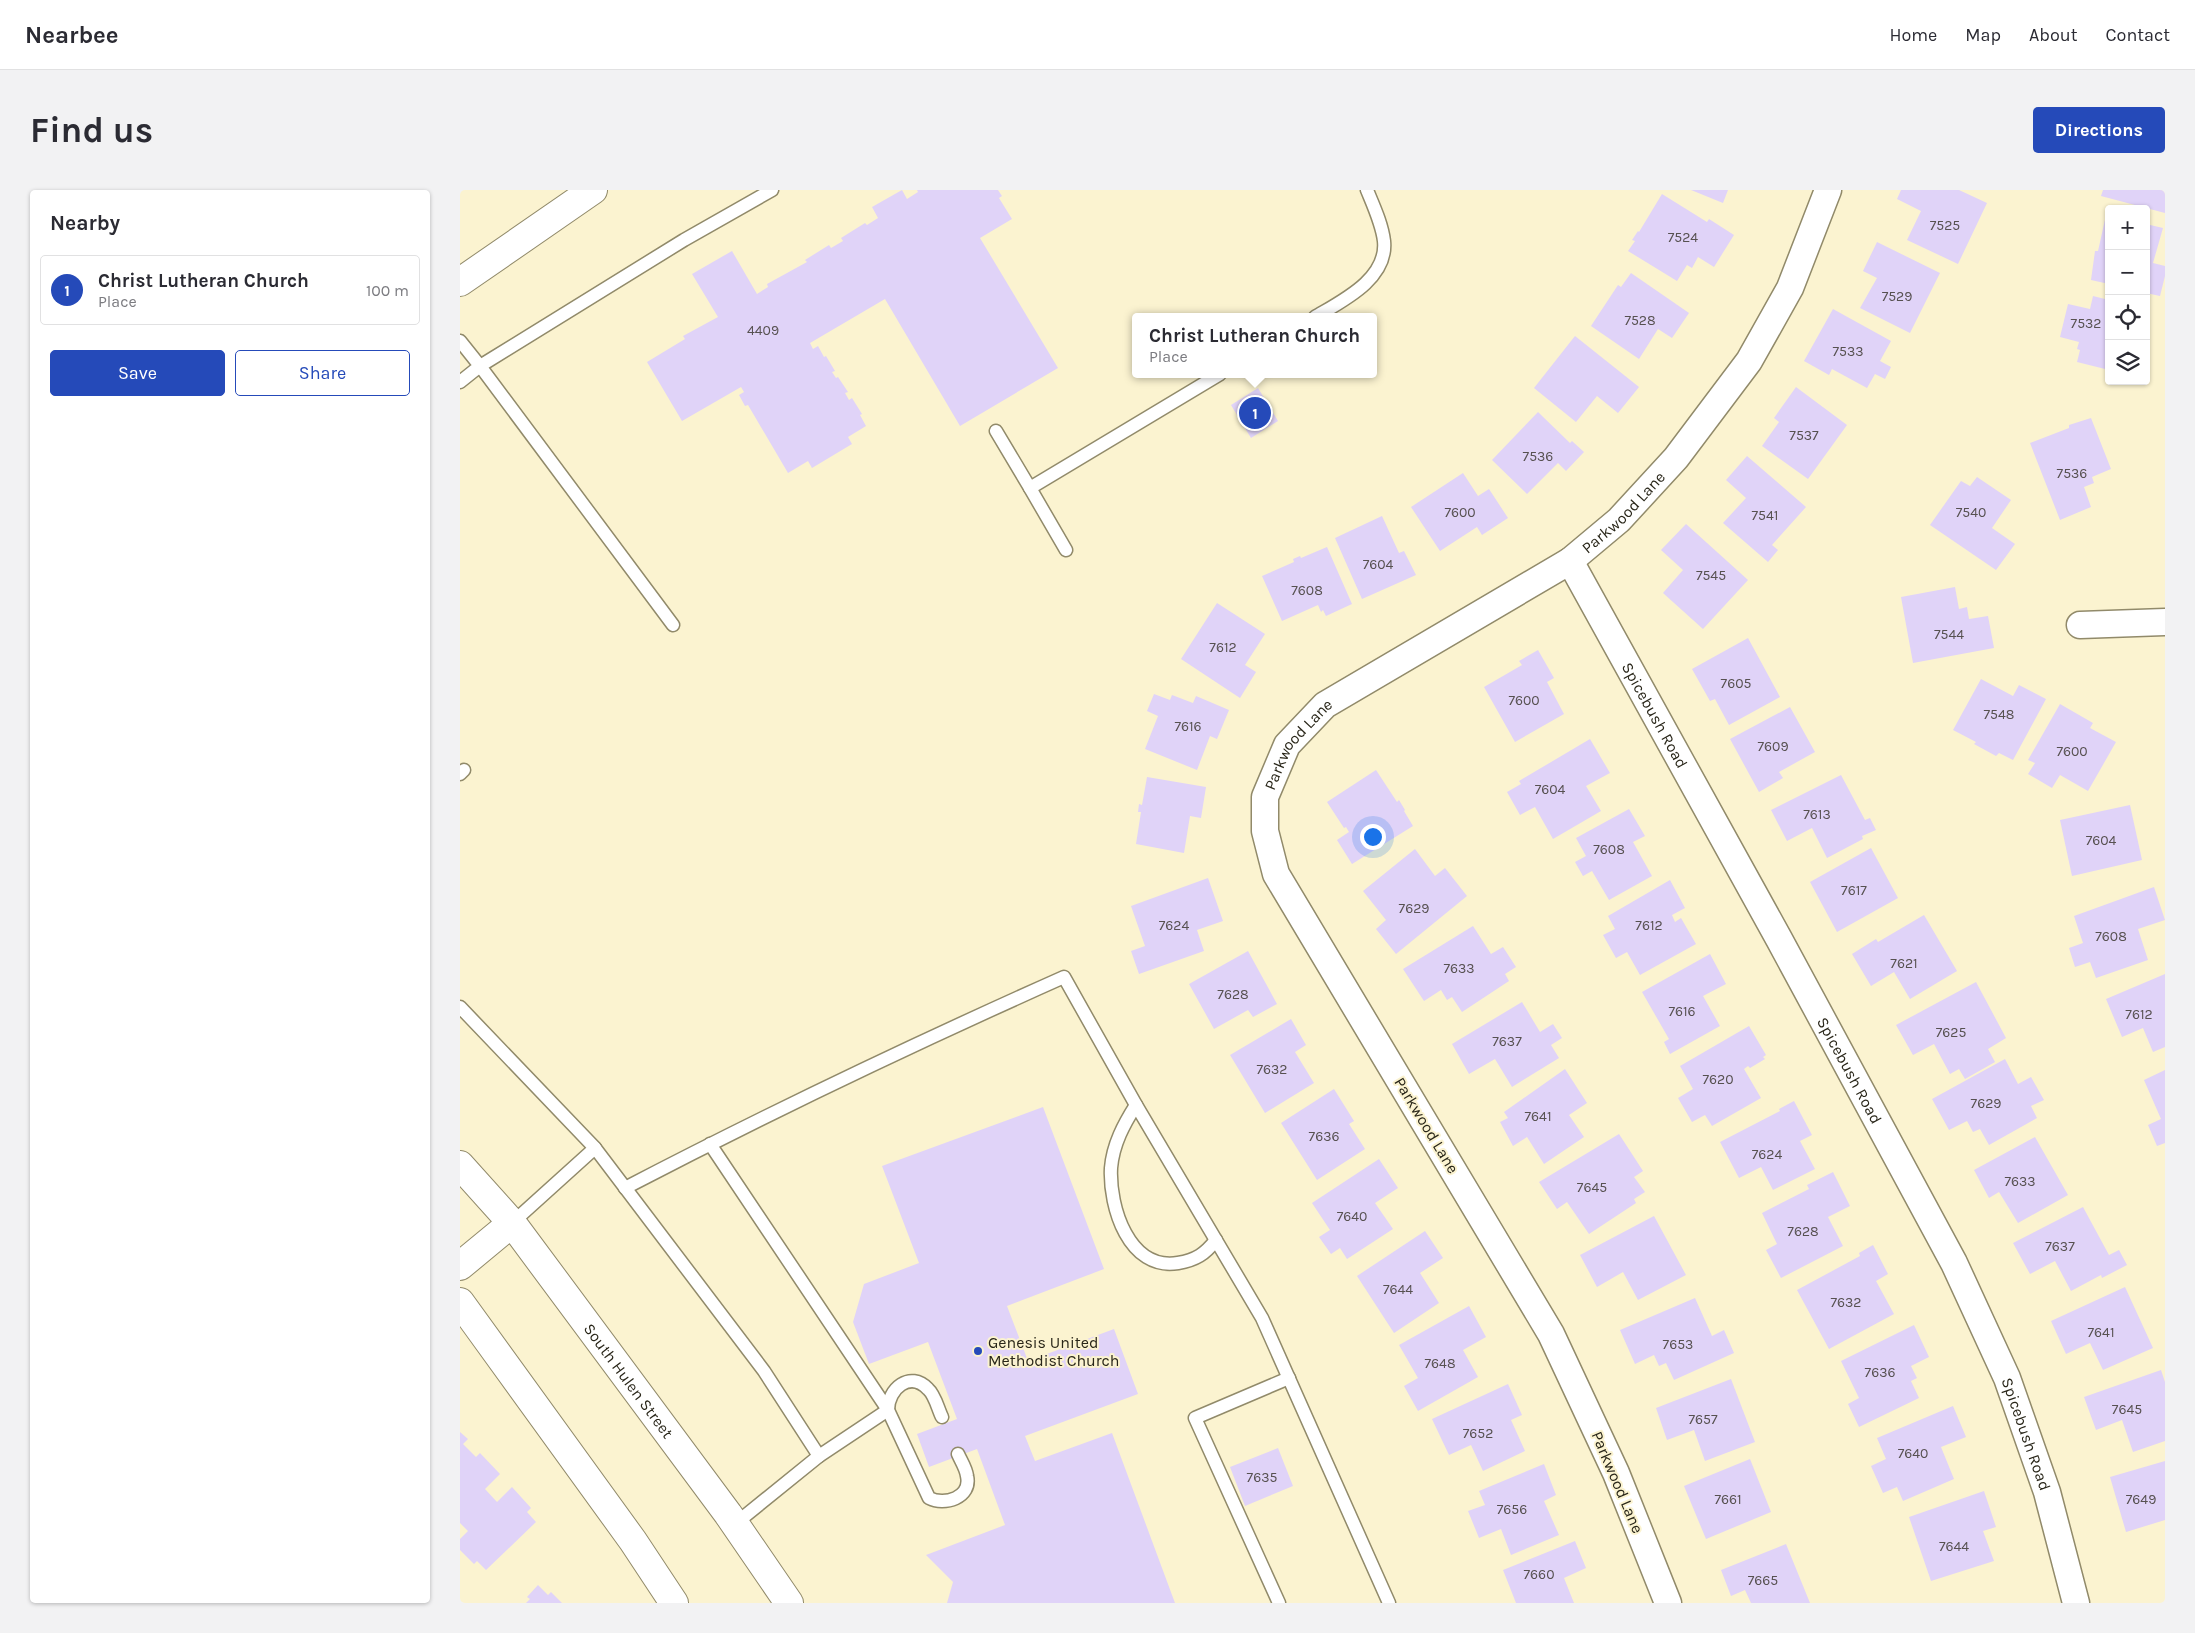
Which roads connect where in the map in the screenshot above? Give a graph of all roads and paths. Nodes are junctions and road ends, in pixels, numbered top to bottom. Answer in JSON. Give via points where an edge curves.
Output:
{"nodes":[{"id":1,"x":594,"y":190,"type":"edge"},
{"id":2,"x":772,"y":190,"type":"edge"},
{"id":3,"x":1368,"y":190,"type":"edge"},
{"id":4,"x":1828,"y":190,"type":"edge"},
{"id":5,"x":460,"y":282,"type":"edge"},
{"id":6,"x":1321,"y":313,"type":"edge"},
{"id":7,"x":460,"y":341,"type":"edge"},
{"id":8,"x":480,"y":366,"type":"junction"},
{"id":9,"x":1213,"y":378,"type":"edge"},
{"id":10,"x":460,"y":382,"type":"edge"},
{"id":11,"x":996,"y":431,"type":"dead end"},
{"id":12,"x":1030,"y":488,"type":"junction"},
{"id":13,"x":1066,"y":550,"type":"dead end"},
{"id":14,"x":1570,"y":561,"type":"junction"},
{"id":15,"x":2165,"y":622,"type":"edge"},
{"id":16,"x":673,"y":625,"type":"dead end"},
{"id":17,"x":2080,"y":625,"type":"dead end"},
{"id":18,"x":460,"y":1007,"type":"edge"},
{"id":19,"x":1136,"y":1105,"type":"junction"},
{"id":20,"x":710,"y":1144,"type":"junction"},
{"id":21,"x":595,"y":1148,"type":"junction"},
{"id":22,"x":460,"y":1165,"type":"edge"},
{"id":23,"x":626,"y":1188,"type":"junction"},
{"id":24,"x":512,"y":1223,"type":"junction"},
{"id":25,"x":1216,"y":1240,"type":"junction"},
{"id":26,"x":460,"y":1266,"type":"edge"},
{"id":27,"x":460,"y":1302,"type":"edge"},
{"id":28,"x":1289,"y":1378,"type":"junction"},
{"id":29,"x":888,"y":1410,"type":"junction"},
{"id":30,"x":942,"y":1417,"type":"dead end"},
{"id":31,"x":958,"y":1454,"type":"dead end"},
{"id":32,"x":819,"y":1456,"type":"junction"},
{"id":33,"x":735,"y":1524,"type":"junction"},
{"id":34,"x":674,"y":1603,"type":"edge"},
{"id":35,"x":789,"y":1603,"type":"edge"},
{"id":36,"x":1279,"y":1603,"type":"edge"},
{"id":37,"x":1389,"y":1603,"type":"edge"},
{"id":38,"x":1668,"y":1603,"type":"edge"},
{"id":39,"x":2076,"y":1603,"type":"edge"}],
"edges":[{"from":1,"to":5,"type":"main road"},
{"from":2,"to":8,"type":"lane","via":[[684,240]]},
{"from":3,"to":6,"type":"lane","via":[[1383,236],[1382,258],[1376,273],[1349,296]]},
{"from":4,"to":14,"type":"street","name":"Parkwood Lane","via":[[1790,288],[1749,361],[1676,458],[1619,520]]},
{"from":7,"to":8,"type":"lane"},
{"from":8,"to":10,"type":"lane"},
{"from":8,"to":16,"type":"lane"},
{"from":9,"to":12,"type":"lane"},
{"from":11,"to":12,"type":"lane"},
{"from":12,"to":13,"type":"lane"},
{"from":14,"to":38,"type":"street","name":"Parkwood Lane","via":[[1325,705],[1287,745],[1264,797],[1264,832],[1276,874],[1551,1334],[1616,1473]]},
{"from":14,"to":39,"type":"street","name":"Spicebush Road","via":[[1954,1263],[2007,1378],[2046,1492]]},
{"from":15,"to":17,"type":"street"},
{"from":18,"to":21,"type":"lane"},
{"from":19,"to":20,"type":"lane","via":[[1064,977],[966,1020]]},
{"from":19,"to":25,"type":"lane"},
{"from":19,"to":25,"type":"lane","via":[[1115,1146],[1112,1168],[1117,1216],[1128,1238],[1139,1252],[1154,1262],[1169,1264],[1197,1258]]},
{"from":20,"to":23,"type":"lane"},
{"from":20,"to":29,"type":"lane"},
{"from":21,"to":23,"type":"lane"},
{"from":21,"to":24,"type":"lane"},
{"from":22,"to":24,"type":"main road","name":"South Hulen Street"},
{"from":23,"to":32,"type":"lane","via":[[764,1371]]},
{"from":24,"to":26,"type":"main road"},
{"from":24,"to":33,"type":"main road","name":"South Hulen Street"},
{"from":25,"to":28,"type":"lane","via":[[1262,1318]]},
{"from":27,"to":34,"type":"main road","via":[[633,1541]]},
{"from":28,"to":36,"type":"lane","via":[[1195,1418]]},
{"from":28,"to":37,"type":"lane"},
{"from":29,"to":30,"type":"lane","via":[[888,1401],[896,1387],[917,1382],[930,1390]]},
{"from":29,"to":31,"type":"lane","via":[[929,1498],[946,1502],[964,1492],[968,1477]]},
{"from":29,"to":32,"type":"lane"},
{"from":32,"to":33,"type":"lane"},
{"from":33,"to":35,"type":"main road","name":"South Hulen Street"}]}
